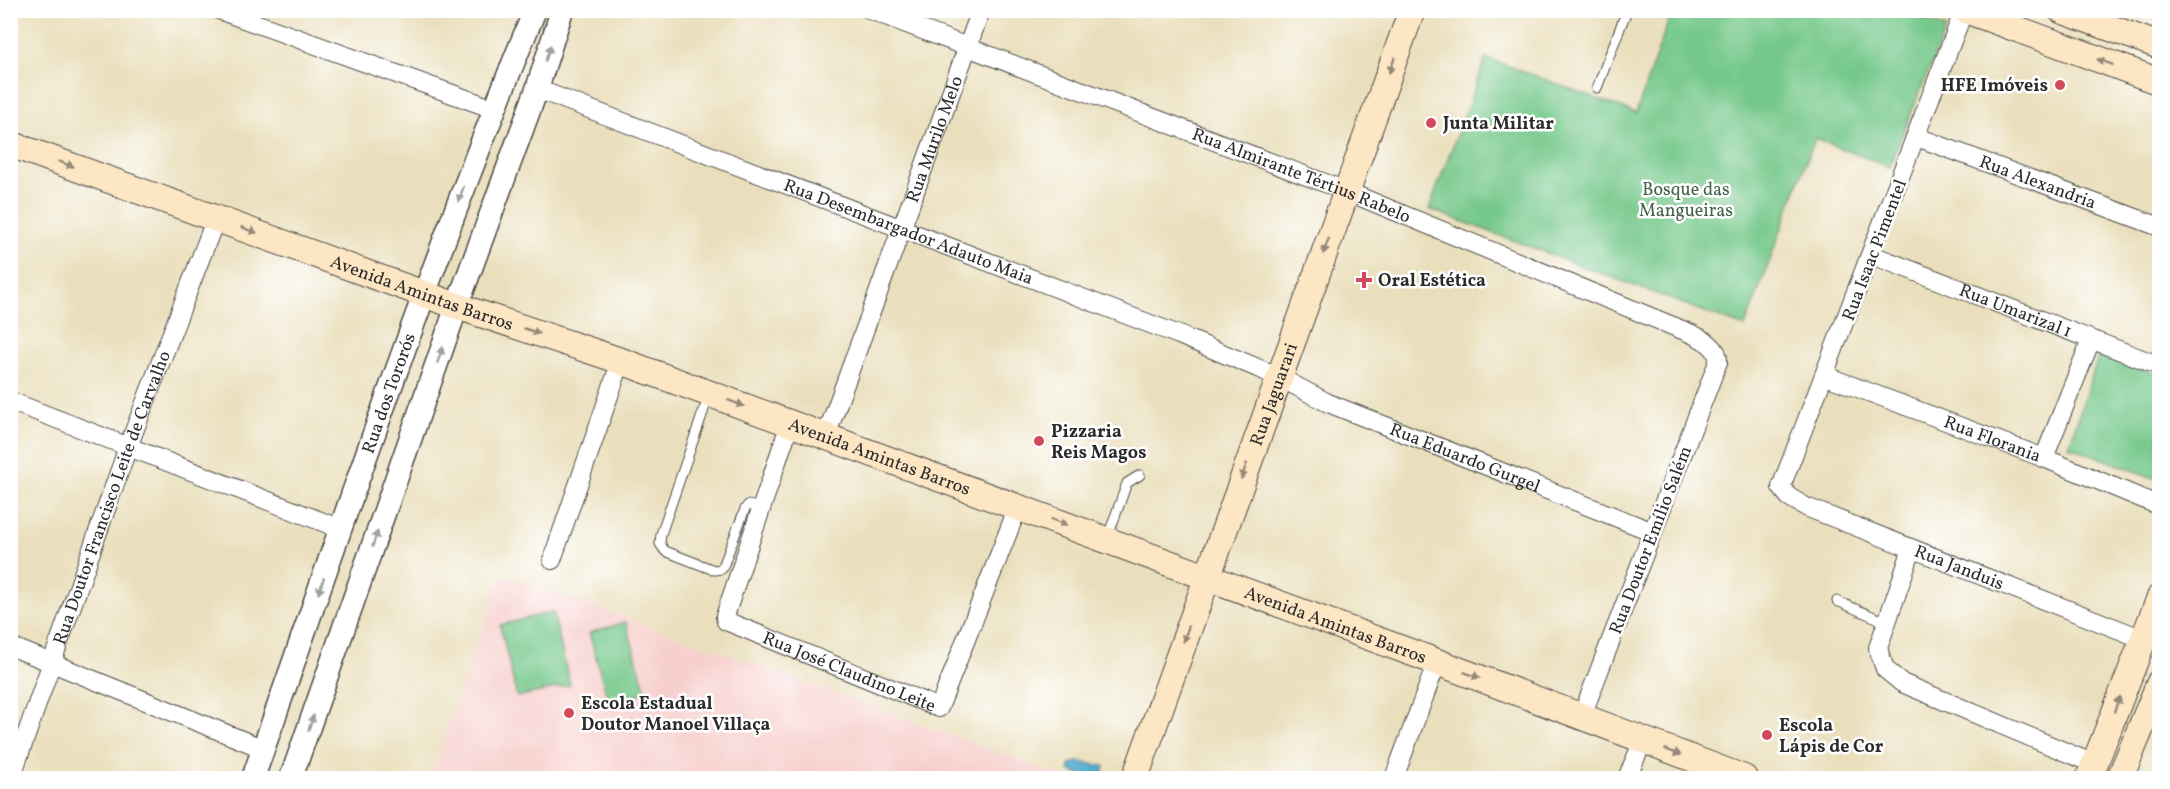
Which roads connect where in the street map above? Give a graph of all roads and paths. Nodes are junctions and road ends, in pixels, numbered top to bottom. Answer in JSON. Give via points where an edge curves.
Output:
{"nodes":[{"id":1,"x":219,"y":10,"type":"edge"},
{"id":2,"x":535,"y":10,"type":"edge"},
{"id":3,"x":562,"y":10,"type":"edge"},
{"id":4,"x":870,"y":10,"type":"edge"},
{"id":5,"x":981,"y":10,"type":"edge"},
{"id":6,"x":1412,"y":10,"type":"edge"},
{"id":7,"x":1627,"y":10,"type":"edge"},
{"id":8,"x":1965,"y":10,"type":"edge"},
{"id":9,"x":2065,"y":12,"type":"edge"},
{"id":10,"x":2021,"y":31,"type":"junction"},
{"id":11,"x":2160,"y":46,"type":"edge"},
{"id":12,"x":968,"y":47,"type":"junction"},
{"id":13,"x":2160,"y":82,"type":"edge"},
{"id":14,"x":537,"y":88,"type":"junction"},
{"id":15,"x":1597,"y":88,"type":"dead end"},
{"id":16,"x":494,"y":109,"type":"junction"},
{"id":17,"x":1917,"y":137,"type":"junction"},
{"id":18,"x":482,"y":139,"type":"junction"},
{"id":19,"x":10,"y":144,"type":"edge"},
{"id":20,"x":513,"y":150,"type":"junction"},
{"id":21,"x":1346,"y":191,"type":"junction"},
{"id":22,"x":216,"y":218,"type":"junction"},
{"id":23,"x":2160,"y":227,"type":"edge"},
{"id":24,"x":902,"y":228,"type":"junction"},
{"id":25,"x":1872,"y":255,"type":"junction"},
{"id":26,"x":424,"y":293,"type":"junction"},
{"id":27,"x":457,"y":306,"type":"junction"},
{"id":28,"x":2091,"y":340,"type":"junction"},
{"id":29,"x":621,"y":360,"type":"junction"},
{"id":30,"x":1718,"y":362,"type":"joint"},
{"id":31,"x":2160,"y":366,"type":"edge"},
{"id":32,"x":1826,"y":376,"type":"junction"},
{"id":33,"x":1279,"y":377,"type":"junction"},
{"id":34,"x":709,"y":393,"type":"junction"},
{"id":35,"x":10,"y":401,"type":"edge"},
{"id":36,"x":790,"y":423,"type":"junction"},
{"id":37,"x":826,"y":436,"type":"junction"},
{"id":38,"x":128,"y":447,"type":"junction"},
{"id":39,"x":2044,"y":458,"type":"junction"},
{"id":40,"x":1140,"y":475,"type":"dead end"},
{"id":41,"x":1781,"y":488,"type":"joint"},
{"id":42,"x":2160,"y":506,"type":"edge"},
{"id":43,"x":1018,"y":507,"type":"junction"},
{"id":44,"x":761,"y":508,"type":"junction"},
{"id":45,"x":341,"y":530,"type":"junction"},
{"id":46,"x":1653,"y":532,"type":"junction"},
{"id":47,"x":1107,"y":539,"type":"junction"},
{"id":48,"x":1912,"y":549,"type":"junction"},
{"id":49,"x":552,"y":560,"type":"dead end"},
{"id":50,"x":1205,"y":578,"type":"junction"},
{"id":51,"x":2160,"y":597,"type":"edge"},
{"id":52,"x":1837,"y":601,"type":"dead end"},
{"id":53,"x":1886,"y":622,"type":"junction"},
{"id":54,"x":2143,"y":639,"type":"junction"},
{"id":55,"x":10,"y":646,"type":"edge"},
{"id":56,"x":51,"y":662,"type":"junction"},
{"id":57,"x":1437,"y":662,"type":"junction"},
{"id":58,"x":2160,"y":682,"type":"edge"},
{"id":59,"x":1581,"y":718,"type":"junction"},
{"id":60,"x":2107,"y":731,"type":"junction"},
{"id":61,"x":1643,"y":741,"type":"junction"},
{"id":62,"x":2135,"y":742,"type":"junction"},
{"id":63,"x":264,"y":749,"type":"junction"},
{"id":64,"x":2091,"y":771,"type":"edge"},
{"id":65,"x":11,"y":778,"type":"edge"},
{"id":66,"x":253,"y":778,"type":"edge"},
{"id":67,"x":291,"y":778,"type":"edge"},
{"id":68,"x":1135,"y":778,"type":"edge"},
{"id":69,"x":1394,"y":778,"type":"edge"},
{"id":70,"x":1628,"y":778,"type":"edge"},
{"id":71,"x":1744,"y":778,"type":"edge"},
{"id":72,"x":2120,"y":778,"type":"edge"}],
"edges":[{"from":1,"to":16,"type":"street"},
{"from":2,"to":16,"type":"street","name":"Rua dos Tororós"},
{"from":14,"to":3,"type":"street","name":"Rua dos Tororós","one_way":true},
{"from":4,"to":12,"type":"street","name":"Rua Almirante Tértius Rabelo"},
{"from":5,"to":12,"type":"street","name":"Rua Murilo Melo"},
{"from":6,"to":21,"type":"main road","name":"Rua Jaguarari","one_way":true},
{"from":7,"to":15,"type":"lane"},
{"from":8,"to":10,"type":"main road"},
{"from":8,"to":17,"type":"street","name":"Rua Isaac Pimentel"},
{"from":9,"to":10,"type":"main road"},
{"from":9,"to":11,"type":"main road"},
{"from":13,"to":10,"type":"main road","one_way":true},
{"from":12,"to":21,"type":"street","name":"Rua Almirante Tértius Rabelo"},
{"from":12,"to":24,"type":"street","name":"Rua Murilo Melo"},
{"from":14,"to":20,"type":"street","name":"Rua dos Tororós"},
{"from":14,"to":24,"type":"street","name":"Rua Desembargador Adauto Maia"},
{"from":16,"to":18,"type":"street","name":"Rua dos Tororós"},
{"from":17,"to":23,"type":"street","name":"Rua Alexandria"},
{"from":17,"to":25,"type":"street","name":"Rua Isaac Pimentel"},
{"from":18,"to":20,"type":"street"},
{"from":18,"to":26,"type":"street","name":"Rua dos Tororós","one_way":true},
{"from":19,"to":22,"type":"main road","name":"Avenida Amintas Barros","one_way":true},
{"from":20,"to":27,"type":"street","name":"Rua dos Tororós"},
{"from":21,"to":30,"type":"street","name":"Rua Almirante Tértius Rabelo","via":[[1692,334],[1712,346]]},
{"from":21,"to":33,"type":"main road","name":"Rua Jaguarari","one_way":true},
{"from":22,"to":26,"type":"main road","name":"Avenida Amintas Barros","one_way":true},
{"from":22,"to":38,"type":"street","name":"Rua Doutor Francisco Leite de Carvalho"},
{"from":24,"to":33,"type":"street","name":"Rua Desembargador Adauto Maia"},
{"from":24,"to":37,"type":"street","name":"Rua Murilo Melo"},
{"from":25,"to":28,"type":"street","name":"Rua Umarizal 1"},
{"from":25,"to":32,"type":"street","name":"Rua Isaac Pimentel"},
{"from":26,"to":27,"type":"main road","name":"Avenida Amintas Barros"},
{"from":26,"to":45,"type":"street","name":"Rua dos Tororós"},
{"from":27,"to":29,"type":"main road","name":"Avenida Amintas Barros","one_way":true},
{"from":67,"to":27,"type":"street","name":"Rua dos Tororós","one_way":true},
{"from":28,"to":31,"type":"street","name":"Rua Umarizal 1"},
{"from":28,"to":39,"type":"street"},
{"from":29,"to":34,"type":"main road","name":"Avenida Amintas Barros"},
{"from":29,"to":49,"type":"street"},
{"from":30,"to":46,"type":"street","name":"Rua Doutor Emílio Salém"},
{"from":32,"to":39,"type":"street","name":"Rua Florania"},
{"from":32,"to":41,"type":"street","name":"Rua Isaac Pimentel"},
{"from":33,"to":46,"type":"street","name":"Rua Eduardo Gurgel","via":[[1328,403]]},
{"from":33,"to":50,"type":"main road","name":"Rua Jaguarari","one_way":true},
{"from":34,"to":36,"type":"main road","name":"Avenida Amintas Barros","one_way":true},
{"from":34,"to":44,"type":"lane","via":[[660,544],[665,551],[714,570],[722,569],[745,509],[748,505]]},
{"from":35,"to":38,"type":"street"},
{"from":36,"to":37,"type":"main road","name":"Avenida Amintas Barros"},
{"from":36,"to":44,"type":"street"},
{"from":37,"to":43,"type":"main road","name":"Avenida Amintas Barros"},
{"from":38,"to":45,"type":"street"},
{"from":38,"to":56,"type":"street","name":"Rua Doutor Francisco Leite de Carvalho"},
{"from":39,"to":42,"type":"street","name":"Rua Florania"},
{"from":40,"to":47,"type":"lane","via":[[1127,483]]},
{"from":41,"to":48,"type":"street","name":"Rua Janduis","via":[[1806,507]]},
{"from":43,"to":44,"type":"street","name":"Rua José Claudino Leite","via":[[939,708],[726,621]]},
{"from":43,"to":47,"type":"main road","name":"Avenida Amintas Barros","one_way":true},
{"from":45,"to":63,"type":"street","name":"Rua dos Tororós","one_way":true},
{"from":46,"to":59,"type":"street","name":"Rua Doutor Emílio Salém"},
{"from":47,"to":50,"type":"main road","name":"Avenida Amintas Barros"},
{"from":48,"to":53,"type":"street"},
{"from":48,"to":54,"type":"street","name":"Rua Janduis"},
{"from":50,"to":57,"type":"main road","name":"Avenida Amintas Barros"},
{"from":50,"to":68,"type":"main road","name":"Rua Jaguarari","one_way":true},
{"from":51,"to":54,"type":"main road"},
{"from":52,"to":53,"type":"lane"},
{"from":53,"to":64,"type":"street","via":[[1878,657],[1890,676]]},
{"from":60,"to":54,"type":"main road","one_way":true},
{"from":55,"to":56,"type":"street"},
{"from":56,"to":63,"type":"street"},
{"from":56,"to":65,"type":"street","name":"Rua Doutor Francisco Leite de Carvalho"},
{"from":57,"to":59,"type":"main road","name":"Avenida Amintas Barros","one_way":true},
{"from":57,"to":69,"type":"street"},
{"from":58,"to":62,"type":"main road"},
{"from":59,"to":61,"type":"main road","name":"Avenida Amintas Barros"},
{"from":60,"to":62,"type":"main road"},
{"from":60,"to":64,"type":"main road"},
{"from":61,"to":70,"type":"street"},
{"from":61,"to":71,"type":"main road","name":"Avenida Amintas Barros","one_way":true},
{"from":62,"to":72,"type":"main road"},
{"from":63,"to":66,"type":"street","name":"Rua dos Tororós"}]}
